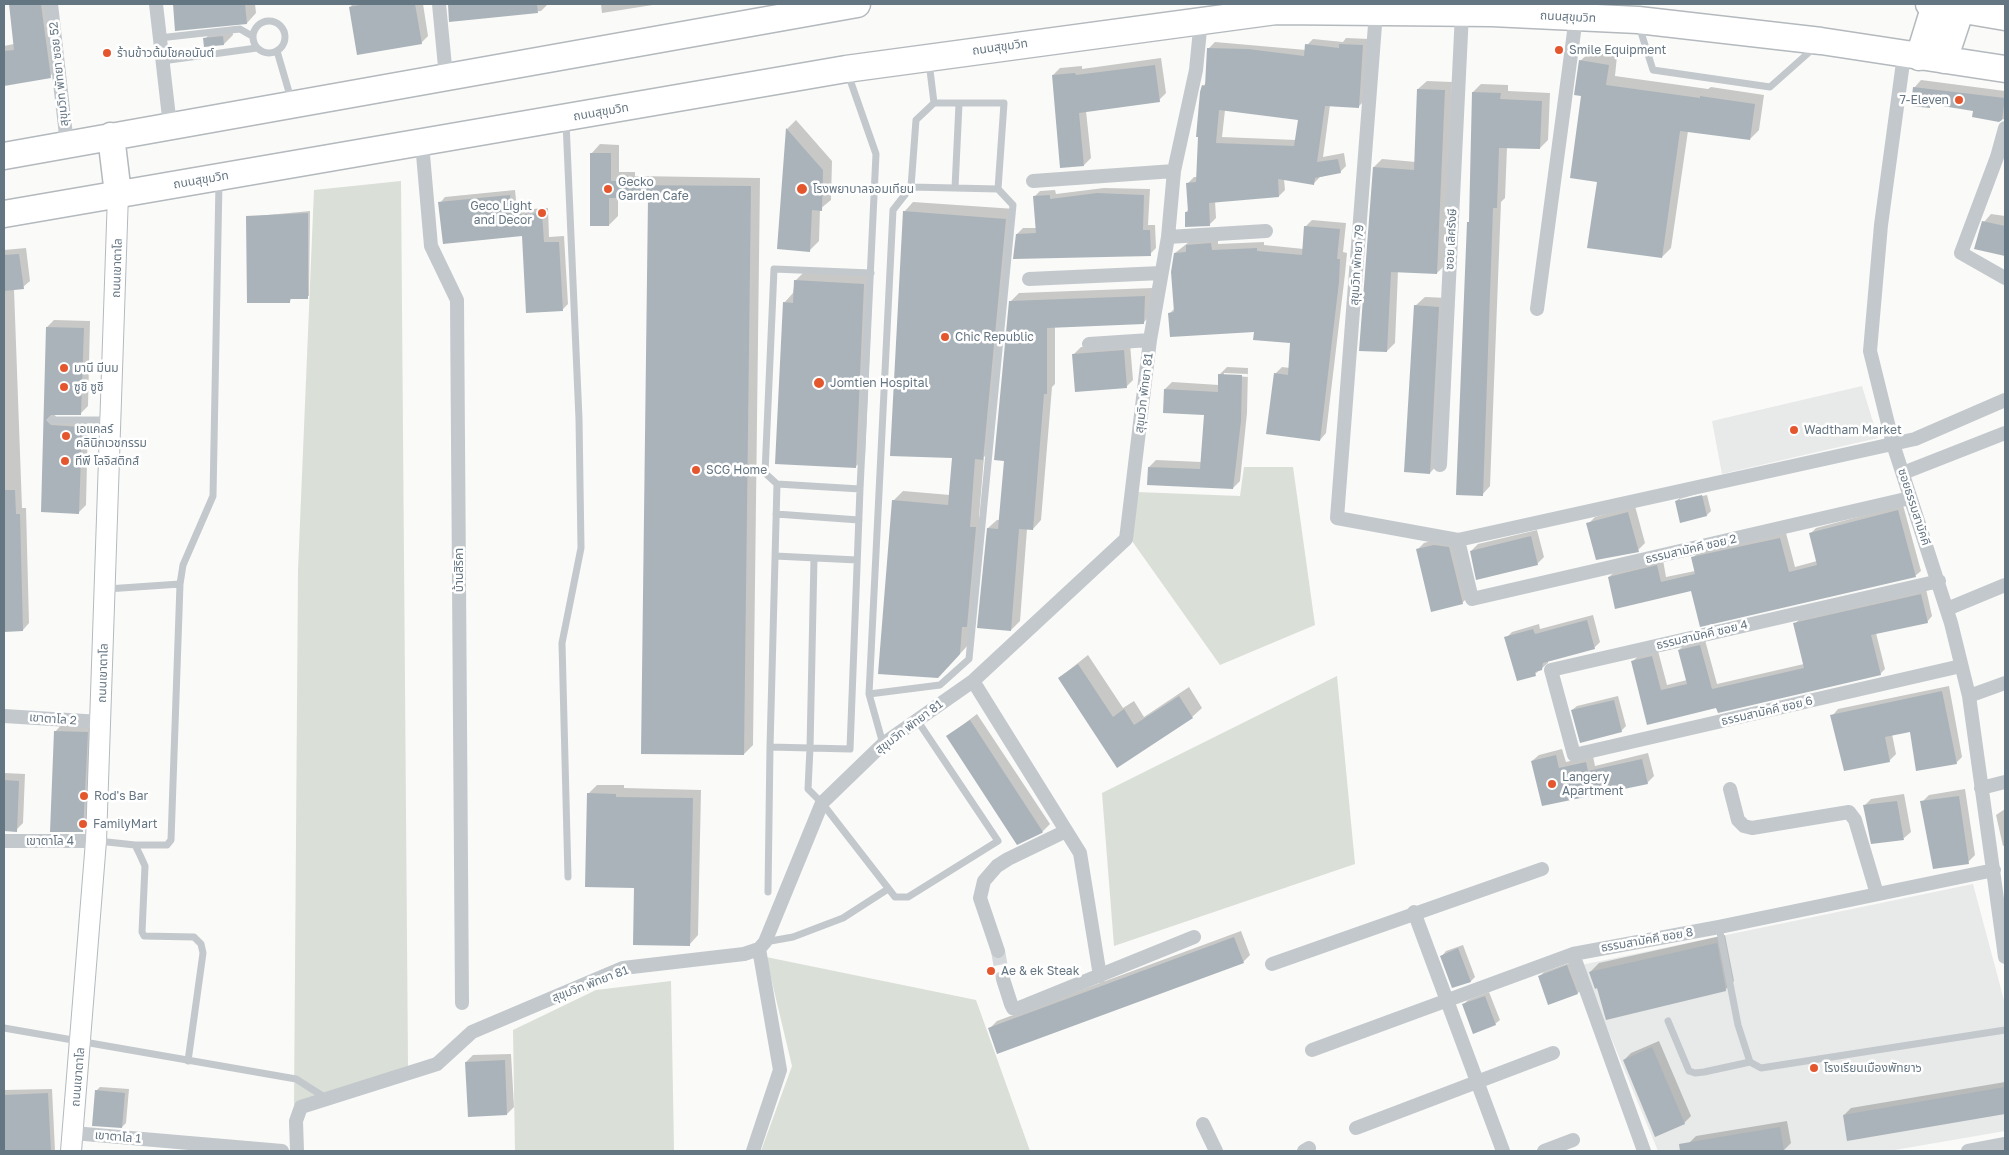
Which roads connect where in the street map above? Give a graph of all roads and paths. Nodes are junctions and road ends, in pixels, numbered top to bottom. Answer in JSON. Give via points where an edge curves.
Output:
{"nodes":[{"id":1,"x":52,"y":4,"type":"edge"},
{"id":2,"x":156,"y":4,"type":"edge"},
{"id":3,"x":440,"y":4,"type":"edge"},
{"id":4,"x":857,"y":4,"type":"edge"},
{"id":5,"x":1933,"y":4,"type":"edge"},
{"id":6,"x":1962,"y":6,"type":"edge"},
{"id":7,"x":1496,"y":8,"type":"edge"},
{"id":8,"x":1376,"y":12,"type":"junction"},
{"id":9,"x":1462,"y":13,"type":"junction"},
{"id":10,"x":1576,"y":17,"type":"junction"},
{"id":11,"x":2005,"y":17,"type":"edge"},
{"id":12,"x":1201,"y":20,"type":"junction"},
{"id":13,"x":1638,"y":20,"type":"junction"},
{"id":14,"x":252,"y":36,"type":"junction"},
{"id":15,"x":160,"y":38,"type":"junction"},
{"id":16,"x":1821,"y":42,"type":"junction"},
{"id":17,"x":257,"y":48,"type":"junction"},
{"id":18,"x":277,"y":51,"type":"junction"},
{"id":19,"x":928,"y":57,"type":"junction"},
{"id":20,"x":1923,"y":57,"type":"junction"},
{"id":21,"x":162,"y":61,"type":"junction"},
{"id":22,"x":846,"y":69,"type":"junction"},
{"id":23,"x":2005,"y":69,"type":"edge"},
{"id":24,"x":446,"y":77,"type":"junction"},
{"id":25,"x":934,"y":103,"type":"junction"},
{"id":26,"x":292,"y":104,"type":"junction"},
{"id":27,"x":959,"y":104,"type":"junction"},
{"id":28,"x":566,"y":118,"type":"junction"},
{"id":29,"x":170,"y":126,"type":"junction"},
{"id":30,"x":2005,"y":128,"type":"edge"},
{"id":31,"x":111,"y":136,"type":"junction"},
{"id":32,"x":422,"y":143,"type":"junction"},
{"id":33,"x":67,"y":144,"type":"junction"},
{"id":34,"x":4,"y":156,"type":"edge"},
{"id":35,"x":1174,"y":171,"type":"junction"},
{"id":36,"x":219,"y":177,"type":"junction"},
{"id":37,"x":1033,"y":181,"type":"dead end"},
{"id":38,"x":912,"y":187,"type":"junction"},
{"id":39,"x":955,"y":188,"type":"junction"},
{"id":40,"x":998,"y":189,"type":"junction"},
{"id":41,"x":118,"y":194,"type":"junction"},
{"id":42,"x":4,"y":214,"type":"edge"},
{"id":43,"x":1266,"y":231,"type":"dead end"},
{"id":44,"x":1168,"y":237,"type":"junction"},
{"id":45,"x":1161,"y":273,"type":"junction"},
{"id":46,"x":871,"y":274,"type":"junction"},
{"id":47,"x":2005,"y":278,"type":"edge"},
{"id":48,"x":1030,"y":279,"type":"dead end"},
{"id":49,"x":1537,"y":309,"type":"dead end"},
{"id":50,"x":1150,"y":340,"type":"junction"},
{"id":51,"x":1089,"y":344,"type":"dead end"},
{"id":52,"x":2005,"y":400,"type":"edge"},
{"id":53,"x":51,"y":420,"type":"dead end"},
{"id":54,"x":112,"y":420,"type":"junction"},
{"id":55,"x":2005,"y":433,"type":"edge"},
{"id":56,"x":1893,"y":444,"type":"junction"},
{"id":57,"x":1440,"y":465,"type":"dead end"},
{"id":58,"x":1903,"y":473,"type":"junction"},
{"id":59,"x":777,"y":484,"type":"junction"},
{"id":60,"x":860,"y":489,"type":"junction"},
{"id":61,"x":1910,"y":498,"type":"junction"},
{"id":62,"x":776,"y":514,"type":"junction"},
{"id":63,"x":859,"y":520,"type":"junction"},
{"id":64,"x":1458,"y":540,"type":"junction"},
{"id":65,"x":775,"y":556,"type":"junction"},
{"id":66,"x":814,"y":558,"type":"junction"},
{"id":67,"x":857,"y":560,"type":"junction"},
{"id":68,"x":1938,"y":581,"type":"junction"},
{"id":69,"x":180,"y":584,"type":"junction"},
{"id":70,"x":2005,"y":585,"type":"edge"},
{"id":71,"x":105,"y":589,"type":"junction"},
{"id":72,"x":1947,"y":609,"type":"junction"},
{"id":73,"x":1961,"y":666,"type":"junction"},
{"id":74,"x":973,"y":680,"type":"junction"},
{"id":75,"x":2005,"y":683,"type":"edge"},
{"id":76,"x":869,"y":694,"type":"junction"},
{"id":77,"x":1969,"y":696,"type":"junction"},
{"id":78,"x":4,"y":716,"type":"edge"},
{"id":79,"x":917,"y":720,"type":"junction"},
{"id":80,"x":102,"y":722,"type":"junction"},
{"id":81,"x":883,"y":744,"type":"junction"},
{"id":82,"x":770,"y":746,"type":"junction"},
{"id":83,"x":810,"y":748,"type":"junction"},
{"id":84,"x":1574,"y":755,"type":"joint"},
{"id":85,"x":2005,"y":782,"type":"edge"},
{"id":86,"x":1981,"y":788,"type":"junction"},
{"id":87,"x":1730,"y":789,"type":"dead end"},
{"id":88,"x":822,"y":803,"type":"junction"},
{"id":89,"x":1066,"y":831,"type":"junction"},
{"id":90,"x":4,"y":841,"type":"edge"},
{"id":91,"x":96,"y":841,"type":"junction"},
{"id":92,"x":135,"y":845,"type":"junction"},
{"id":93,"x":1542,"y":869,"type":"dead end"},
{"id":94,"x":1994,"y":870,"type":"junction"},
{"id":95,"x":568,"y":877,"type":"dead end"},
{"id":96,"x":888,"y":889,"type":"junction"},
{"id":97,"x":768,"y":892,"type":"dead end"},
{"id":98,"x":1877,"y":894,"type":"junction"},
{"id":99,"x":1414,"y":912,"type":"junction"},
{"id":100,"x":1719,"y":927,"type":"junction"},
{"id":101,"x":1194,"y":936,"type":"dead end"},
{"id":102,"x":762,"y":946,"type":"junction"},
{"id":103,"x":998,"y":951,"type":"tunnel mouth"},
{"id":104,"x":1573,"y":954,"type":"junction"},
{"id":105,"x":2005,"y":957,"type":"edge"},
{"id":106,"x":1272,"y":964,"type":"dead end"},
{"id":107,"x":1100,"y":976,"type":"junction"},
{"id":108,"x":1004,"y":979,"type":"tunnel mouth"},
{"id":109,"x":1446,"y":1002,"type":"junction"},
{"id":110,"x":462,"y":1003,"type":"dead end"},
{"id":111,"x":1668,"y":1021,"type":"dead end"},
{"id":112,"x":4,"y":1028,"type":"edge"},
{"id":113,"x":2005,"y":1030,"type":"edge"},
{"id":114,"x":80,"y":1043,"type":"junction"},
{"id":115,"x":1312,"y":1050,"type":"dead end"},
{"id":116,"x":1553,"y":1053,"type":"dead end"},
{"id":117,"x":188,"y":1061,"type":"junction"},
{"id":118,"x":1750,"y":1062,"type":"junction"},
{"id":119,"x":1476,"y":1083,"type":"junction"},
{"id":120,"x":327,"y":1099,"type":"junction"},
{"id":121,"x":1203,"y":1124,"type":"dead end"},
{"id":122,"x":1356,"y":1128,"type":"dead end"},
{"id":123,"x":1573,"y":1140,"type":"dead end"},
{"id":124,"x":72,"y":1142,"type":"edge"},
{"id":125,"x":2005,"y":1144,"type":"edge"},
{"id":126,"x":282,"y":1151,"type":"edge"},
{"id":127,"x":297,"y":1151,"type":"edge"},
{"id":128,"x":753,"y":1151,"type":"edge"},
{"id":129,"x":1215,"y":1151,"type":"edge"},
{"id":130,"x":1503,"y":1151,"type":"edge"},
{"id":131,"x":1544,"y":1151,"type":"edge"},
{"id":132,"x":1644,"y":1151,"type":"edge"},
{"id":133,"x":1968,"y":1151,"type":"edge"}],
"edges":[{"from":1,"to":33,"type":"street","name":"สุขุมวิท พัทยา ซอย 52"},
{"from":2,"to":15,"type":"street"},
{"from":3,"to":24,"type":"street"},
{"from":4,"to":24,"type":"highway"},
{"from":5,"to":6,"type":"highway"},
{"from":5,"to":20,"type":"highway"},
{"from":6,"to":11,"type":"highway"},
{"from":6,"to":20,"type":"highway"},
{"from":7,"to":9,"type":"highway","name":"ถนนสุขุมวิท"},
{"from":7,"to":10,"type":"highway","name":"ถนนสุขุมวิท"},
{"from":8,"to":9,"type":"highway","name":"ถนนสุขุมวิท"},
{"from":8,"to":12,"type":"highway","name":"ถนนสุขุมวิท","via":[[1276,11]]},
{"from":8,"to":64,"type":"street","name":"สุขุมวิท พัทยา 79","via":[[1337,518]]},
{"from":9,"to":57,"type":"street","name":"ซอย เลิศรังษี"},
{"from":10,"to":13,"type":"highway","name":"ถนนสุขุมวิท"},
{"from":10,"to":49,"type":"street"},
{"from":12,"to":19,"type":"highway","name":"ถนนสุขุมวิท"},
{"from":12,"to":35,"type":"street","name":"สุขุมวิท พัทยา 81","via":[[1196,70]]},
{"from":13,"to":16,"type":"highway","name":"ถนนสุขุมวิท"},
{"from":13,"to":16,"type":"lane","via":[[1653,70],[1770,87]]},
{"from":14,"to":15,"type":"lane","via":[[240,29]]},
{"from":14,"to":17,"type":"lane"},
{"from":14,"to":18,"type":"lane","via":[[260,24],[275,22],[285,35],[283,46]]},
{"from":15,"to":21,"type":"street"},
{"from":16,"to":20,"type":"highway","name":"ถนนสุขุมวิท"},
{"from":17,"to":18,"type":"lane","via":[[269,54]]},
{"from":17,"to":21,"type":"lane"},
{"from":18,"to":26,"type":"lane"},
{"from":19,"to":22,"type":"highway","name":"ถนนสุขุมวิท"},
{"from":19,"to":25,"type":"lane"},
{"from":20,"to":23,"type":"highway","name":"ถนนสุขุมวิท"},
{"from":20,"to":56,"type":"street","name":"ซอยธรรมสามัคคี","via":[[1881,224],[1870,351]]},
{"from":21,"to":29,"type":"street"},
{"from":22,"to":28,"type":"highway","name":"ถนนสุขุมวิท"},
{"from":22,"to":46,"type":"lane","via":[[876,154]]},
{"from":24,"to":26,"type":"highway"},
{"from":25,"to":27,"type":"lane"},
{"from":25,"to":38,"type":"lane","via":[[916,120]]},
{"from":26,"to":29,"type":"highway"},
{"from":27,"to":39,"type":"lane"},
{"from":27,"to":40,"type":"lane","via":[[1004,103]]},
{"from":28,"to":32,"type":"highway","name":"ถนนสุขุมวิท"},
{"from":28,"to":95,"type":"lane","via":[[581,548],[562,643]]},
{"from":29,"to":31,"type":"highway"},
{"from":30,"to":47,"type":"street","via":[[1961,253]]},
{"from":31,"to":33,"type":"highway"},
{"from":31,"to":41,"type":"highway"},
{"from":32,"to":36,"type":"highway","name":"ถนนสุขุมวิท"},
{"from":32,"to":110,"type":"street","name":"บ้านสิริคา","via":[[431,246],[457,300]]},
{"from":33,"to":34,"type":"highway"},
{"from":35,"to":37,"type":"street"},
{"from":35,"to":44,"type":"street","name":"สุขุมวิท พัทยา 81"},
{"from":36,"to":41,"type":"highway","name":"ถนนสุขุมวิท"},
{"from":36,"to":69,"type":"lane","via":[[213,496],[183,565]]},
{"from":38,"to":39,"type":"lane"},
{"from":38,"to":76,"type":"lane","via":[[893,210]]},
{"from":39,"to":40,"type":"lane"},
{"from":40,"to":76,"type":"lane","via":[[1013,205],[969,659],[940,685]]},
{"from":41,"to":42,"type":"highway","name":"ถนนสุขุมวิท"},
{"from":41,"to":54,"type":"street","name":"ถนนเขาตาโล"},
{"from":43,"to":44,"type":"street"},
{"from":44,"to":45,"type":"street","name":"สุขุมวิท พัทยา 81"},
{"from":45,"to":48,"type":"street"},
{"from":45,"to":50,"type":"street","name":"สุขุมวิท พัทยา 81"},
{"from":46,"to":59,"type":"lane","via":[[774,268],[765,473]]},
{"from":46,"to":60,"type":"lane"},
{"from":50,"to":51,"type":"street"},
{"from":50,"to":74,"type":"street","name":"สุขุมวิท พัทยา 81","via":[[1126,539]]},
{"from":52,"to":56,"type":"street","via":[[1915,439]]},
{"from":53,"to":54,"type":"lane"},
{"from":54,"to":71,"type":"street","name":"ถนนเขาตาโล"},
{"from":55,"to":58,"type":"street"},
{"from":56,"to":58,"type":"street","name":"ซอยธรรมสามัคคี"},
{"from":56,"to":64,"type":"street"},
{"from":58,"to":61,"type":"street","name":"ซอยธรรมสามัคคี"},
{"from":59,"to":60,"type":"lane"},
{"from":59,"to":62,"type":"lane"},
{"from":60,"to":63,"type":"lane"},
{"from":61,"to":64,"type":"street","name":"ธรรมสามัคคี ซอย 2","via":[[1472,599]]},
{"from":61,"to":68,"type":"street","name":"ซอยธรรมสามัคคี"},
{"from":62,"to":63,"type":"lane"},
{"from":62,"to":65,"type":"lane"},
{"from":63,"to":67,"type":"lane"},
{"from":65,"to":66,"type":"lane"},
{"from":65,"to":82,"type":"lane"},
{"from":66,"to":67,"type":"lane"},
{"from":66,"to":83,"type":"lane"},
{"from":67,"to":83,"type":"lane","via":[[850,749]]},
{"from":68,"to":72,"type":"street","name":"ซอยธรรมสามัคคี"},
{"from":68,"to":84,"type":"street","name":"ธรรมสามัคคี ซอย 4","via":[[1551,670]]},
{"from":69,"to":71,"type":"lane"},
{"from":69,"to":92,"type":"lane","via":[[170,840],[167,845]]},
{"from":70,"to":72,"type":"street"},
{"from":71,"to":80,"type":"street","name":"ถนนเขาตาโล"},
{"from":72,"to":73,"type":"street","name":"ซอยธรรมสามัคคี"},
{"from":73,"to":77,"type":"street","name":"ซอยธรรมสามัคคี"},
{"from":73,"to":84,"type":"street","name":"ธรรมสามัคคี ซอย 6"},
{"from":74,"to":79,"type":"street","name":"สุขุมวิท พัทยา 81"},
{"from":74,"to":89,"type":"street"},
{"from":75,"to":77,"type":"street"},
{"from":76,"to":81,"type":"lane"},
{"from":77,"to":86,"type":"street","name":"ซอยธรรมสามัคคี"},
{"from":78,"to":80,"type":"street","name":"เขาตาโล 2"},
{"from":79,"to":81,"type":"street","name":"สุขุมวิท พัทยา 81"},
{"from":79,"to":96,"type":"lane","via":[[998,842],[908,897],[895,897]]},
{"from":80,"to":91,"type":"street","name":"ถนนเขาตาโล"},
{"from":81,"to":88,"type":"street","name":"สุขุมวิท พัทยา 81"},
{"from":82,"to":83,"type":"lane"},
{"from":82,"to":97,"type":"lane"},
{"from":83,"to":88,"type":"lane","via":[[808,788]]},
{"from":85,"to":86,"type":"street"},
{"from":86,"to":94,"type":"street","name":"ซอยธรรมสามัคคี"},
{"from":87,"to":98,"type":"street","via":[[1738,820],[1752,828],[1849,812],[1855,820]]},
{"from":88,"to":96,"type":"lane"},
{"from":88,"to":102,"type":"street","name":"สุขุมวิท พัทยา 81"},
{"from":89,"to":103,"type":"street","via":[[1008,859],[984,881],[980,898]]},
{"from":89,"to":107,"type":"street","via":[[1080,853]]},
{"from":90,"to":91,"type":"street","name":"เขาตาโล 4"},
{"from":91,"to":92,"type":"lane"},
{"from":91,"to":114,"type":"street","name":"ถนนเขาตาโล"},
{"from":92,"to":117,"type":"lane","via":[[145,866],[144,936],[194,937],[201,944],[203,953]]},
{"from":93,"to":99,"type":"street"},
{"from":94,"to":98,"type":"street","name":"ธรรมสามัคคี ซอย 8"},
{"from":94,"to":105,"type":"street","name":"ซอยธรรมสามัคคี"},
{"from":96,"to":102,"type":"lane","via":[[843,918]]},
{"from":98,"to":100,"type":"street","name":"ธรรมสามัคคี ซอย 8"},
{"from":99,"to":106,"type":"street"},
{"from":99,"to":109,"type":"street"},
{"from":100,"to":104,"type":"street","name":"ธรรมสามัคคี ซอย 8"},
{"from":100,"to":118,"type":"lane","via":[[1738,1025]]},
{"from":101,"to":107,"type":"street"},
{"from":102,"to":120,"type":"street","name":"สุขุมวิท พัทยา 81","via":[[744,954],[623,968],[472,1032],[437,1064]]},
{"from":102,"to":128,"type":"street","via":[[780,1070]]},
{"from":104,"to":109,"type":"street","name":"ธรรมสามัคคี ซอย 8"},
{"from":104,"to":132,"type":"street"},
{"from":107,"to":108,"type":"street","via":[[1019,1008],[1011,1004]]},
{"from":109,"to":115,"type":"street","name":"ธรรมสามัคคี ซอย 8"},
{"from":109,"to":119,"type":"street"},
{"from":111,"to":118,"type":"lane","via":[[1689,1071],[1704,1072]]},
{"from":112,"to":114,"type":"lane"},
{"from":113,"to":118,"type":"lane","via":[[1761,1068]]},
{"from":114,"to":117,"type":"lane"},
{"from":114,"to":124,"type":"street","name":"ถนนเขาตาโล"},
{"from":116,"to":119,"type":"street"},
{"from":117,"to":120,"type":"lane","via":[[296,1079]]},
{"from":119,"to":122,"type":"street"},
{"from":119,"to":130,"type":"street"},
{"from":120,"to":127,"type":"street","name":"สุขุมวิท พัทยา 81","via":[[301,1107],[296,1122]]},
{"from":121,"to":129,"type":"street"},
{"from":123,"to":131,"type":"street"},
{"from":124,"to":126,"type":"street","name":"เขาตาโล 1"},
{"from":125,"to":133,"type":"street"}]}
